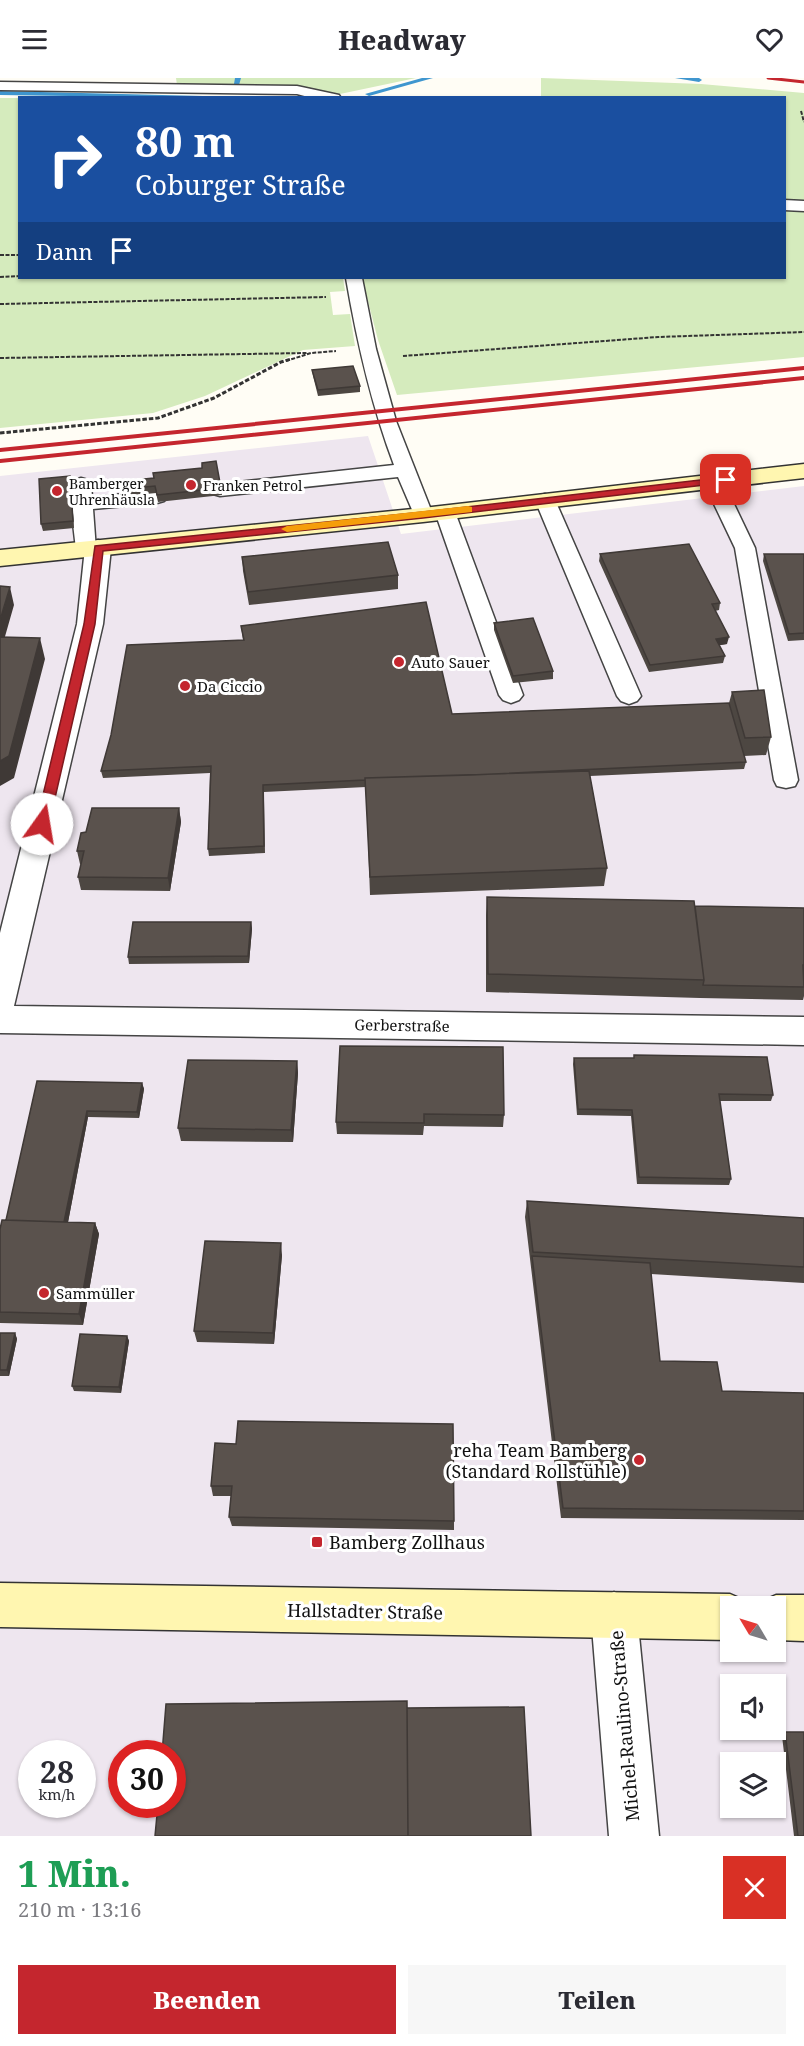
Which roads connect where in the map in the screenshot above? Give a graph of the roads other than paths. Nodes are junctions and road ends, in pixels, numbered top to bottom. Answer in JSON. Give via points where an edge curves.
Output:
{"nodes":[{"id":1,"x":0,"y":86,"type":"edge"},
{"id":2,"x":322,"y":96,"type":"edge"},
{"id":3,"x":786,"y":205,"type":"edge"},
{"id":4,"x":804,"y":206,"type":"edge"},
{"id":5,"x":354,"y":279,"type":"edge"},
{"id":6,"x":406,"y":470,"type":"junction"},
{"id":7,"x":804,"y":471,"type":"edge"},
{"id":8,"x":713,"y":481,"type":"junction"},
{"id":9,"x":219,"y":483,"type":"edge"},
{"id":10,"x":156,"y":490,"type":"edge"},
{"id":11,"x":544,"y":500,"type":"junction"},
{"id":12,"x":434,"y":513,"type":"junction"},
{"id":13,"x":92,"y":549,"type":"junction"},
{"id":14,"x":0,"y":558,"type":"edge"},
{"id":15,"x":511,"y":695,"type":"dead end"},
{"id":16,"x":629,"y":696,"type":"dead end"},
{"id":17,"x":786,"y":780,"type":"dead end"},
{"id":18,"x":0,"y":1001,"type":"edge"},
{"id":19,"x":0,"y":1019,"type":"edge"},
{"id":20,"x":804,"y":1031,"type":"edge"},
{"id":21,"x":0,"y":1605,"type":"edge"},
{"id":22,"x":614,"y":1615,"type":"junction"},
{"id":23,"x":720,"y":1617,"type":"edge"},
{"id":24,"x":786,"y":1618,"type":"edge"},
{"id":25,"x":804,"y":1618,"type":"edge"},
{"id":26,"x":633,"y":1836,"type":"edge"}],
"edges":[{"from":1,"to":2,"type":"lane","via":[[288,90]]},
{"from":3,"to":4,"type":"lane"},
{"from":5,"to":6,"type":"lane","via":[[368,354]]},
{"from":6,"to":9,"type":"lane","via":[[258,486]]},
{"from":6,"to":12,"type":"lane"},
{"from":7,"to":8,"type":"street"},
{"from":8,"to":11,"type":"street"},
{"from":8,"to":17,"type":"lane","via":[[745,548]]},
{"from":10,"to":13,"type":"lane","via":[[81,493]]},
{"from":11,"to":12,"type":"street"},
{"from":11,"to":16,"type":"lane"},
{"from":12,"to":13,"type":"street"},
{"from":12,"to":15,"type":"lane"},
{"from":13,"to":14,"type":"street"},
{"from":13,"to":18,"type":"street","via":[[90,624]]},
{"from":19,"to":20,"type":"street","name":"Gerberstraße"},
{"from":21,"to":22,"type":"street","name":"Hallstadter Straße"},
{"from":22,"to":23,"type":"street","name":"Hallstadter Straße"},
{"from":22,"to":26,"type":"street","name":"Michel-Raulino-Straße"},
{"from":24,"to":25,"type":"street"}]}
